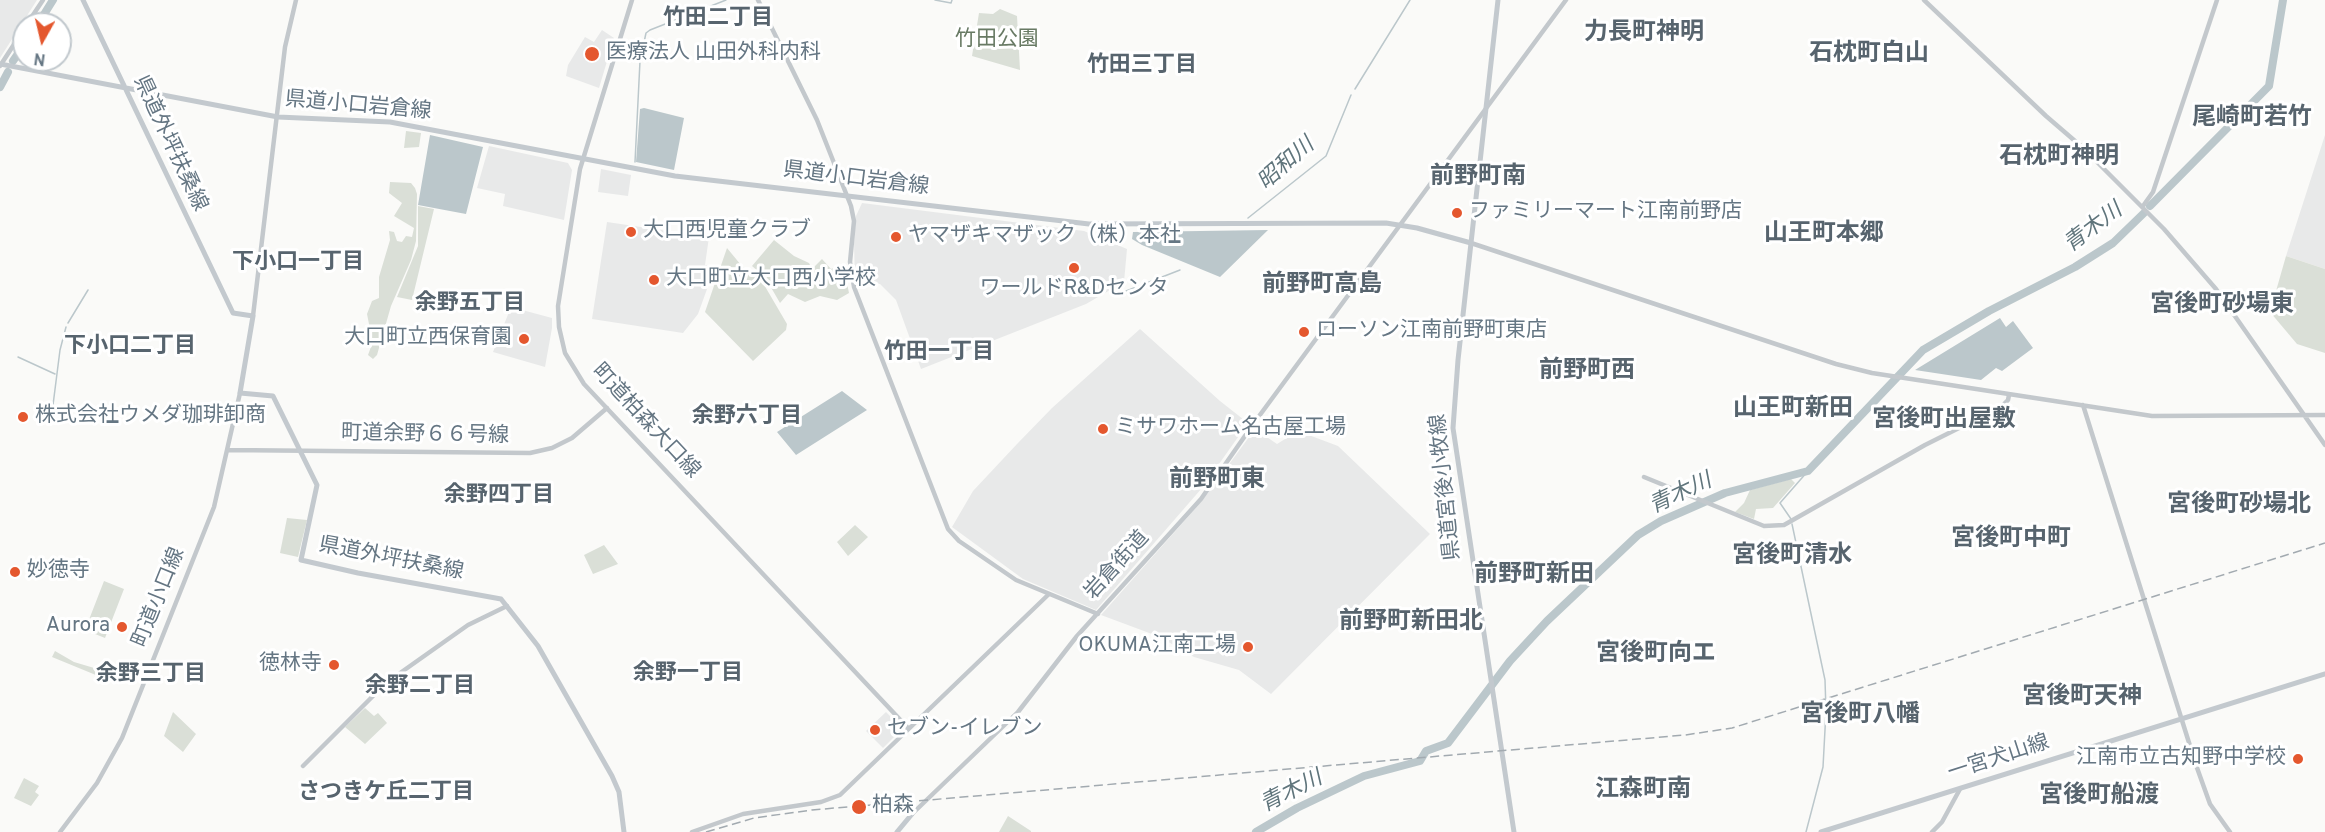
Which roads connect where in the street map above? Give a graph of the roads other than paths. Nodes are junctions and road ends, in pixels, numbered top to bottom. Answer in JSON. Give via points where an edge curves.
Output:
{"nodes":[{"id":1,"x":83,"y":0,"type":"edge"},
{"id":2,"x":296,"y":0,"type":"edge"},
{"id":3,"x":632,"y":0,"type":"edge"},
{"id":4,"x":758,"y":0,"type":"edge"},
{"id":5,"x":1498,"y":0,"type":"edge"},
{"id":6,"x":1566,"y":0,"type":"edge"},
{"id":7,"x":1924,"y":0,"type":"edge"},
{"id":8,"x":2217,"y":0,"type":"edge"},
{"id":9,"x":12,"y":49,"type":"edge"},
{"id":10,"x":2,"y":65,"type":"edge"},
{"id":11,"x":125,"y":88,"type":"junction"},
{"id":12,"x":1486,"y":108,"type":"junction"},
{"id":13,"x":278,"y":117,"type":"junction"},
{"id":14,"x":583,"y":159,"type":"junction"},
{"id":15,"x":847,"y":196,"type":"junction"},
{"id":16,"x":2143,"y":206,"type":"junction"},
{"id":17,"x":1400,"y":224,"type":"junction"},
{"id":18,"x":1471,"y":243,"type":"junction"},
{"id":19,"x":253,"y":316,"type":"junction"},
{"id":20,"x":240,"y":393,"type":"junction"},
{"id":21,"x":2009,"y":394,"type":"junction"},
{"id":22,"x":2083,"y":405,"type":"junction"},
{"id":23,"x":607,"y":408,"type":"junction"},
{"id":24,"x":2305,"y":415,"type":"junction"},
{"id":25,"x":2325,"y":415,"type":"edge"},
{"id":26,"x":2325,"y":445,"type":"edge"},
{"id":27,"x":228,"y":450,"type":"junction"},
{"id":28,"x":300,"y":451,"type":"junction"},
{"id":29,"x":1644,"y":477,"type":"dead end"},
{"id":30,"x":1049,"y":594,"type":"junction"},
{"id":31,"x":507,"y":606,"type":"junction"},
{"id":32,"x":1098,"y":614,"type":"junction"},
{"id":33,"x":2325,"y":674,"type":"edge"},
{"id":34,"x":2182,"y":719,"type":"junction"},
{"id":35,"x":908,"y":728,"type":"junction"},
{"id":36,"x":303,"y":766,"type":"dead end"},
{"id":37,"x":1960,"y":789,"type":"junction"},
{"id":38,"x":912,"y":814,"type":"joint"},
{"id":39,"x":60,"y":832,"type":"edge"},
{"id":40,"x":624,"y":832,"type":"edge"},
{"id":41,"x":692,"y":832,"type":"edge"},
{"id":42,"x":897,"y":832,"type":"edge"},
{"id":43,"x":1514,"y":832,"type":"edge"},
{"id":44,"x":1821,"y":832,"type":"edge"},
{"id":45,"x":1932,"y":832,"type":"edge"},
{"id":46,"x":2230,"y":832,"type":"edge"}],
"edges":[{"from":1,"to":11,"type":"main road","name":"県道外坪扶桑線"},
{"from":2,"to":13,"type":"street","via":[[285,48]]},
{"from":3,"to":14,"type":"street","name":"町道柏森大口線"},
{"from":4,"to":15,"type":"street","via":[[817,120]]},
{"from":5,"to":12,"type":"main road"},
{"from":6,"to":12,"type":"street","name":"岩倉街道"},
{"from":7,"to":16,"type":"street"},
{"from":8,"to":16,"type":"street","via":[[2153,192]]},
{"from":9,"to":10,"type":"street"},
{"from":10,"to":11,"type":"main road","name":"県道小口岩倉線"},
{"from":11,"to":13,"type":"main road","name":"県道小口岩倉線"},
{"from":11,"to":19,"type":"main road","name":"県道外坪扶桑線","via":[[233,314]]},
{"from":12,"to":17,"type":"street","name":"岩倉街道"},
{"from":12,"to":18,"type":"main road"},
{"from":13,"to":14,"type":"main road","name":"県道小口岩倉線","via":[[390,122]]},
{"from":13,"to":19,"type":"street"},
{"from":14,"to":15,"type":"main road","name":"県道小口岩倉線","via":[[675,176]]},
{"from":14,"to":23,"type":"street","name":"町道柏森大口線","via":[[559,297],[559,327],[571,366]]},
{"from":15,"to":17,"type":"main road","name":"県道小口岩倉線","via":[[1098,225]]},
{"from":15,"to":30,"type":"street","via":[[854,217],[850,258],[854,287],[950,531],[1012,577]]},
{"from":16,"to":24,"type":"street","via":[[2216,289]]},
{"from":17,"to":18,"type":"main road","name":"県道小口岩倉線"},
{"from":17,"to":32,"type":"street","name":"岩倉街道","via":[[1201,499]]},
{"from":18,"to":21,"type":"street","via":[[1836,363],[1890,376]]},
{"from":18,"to":43,"type":"main road","name":"県道宮後小牧線","via":[[1453,428]]},
{"from":19,"to":20,"type":"main road"},
{"from":20,"to":27,"type":"street","name":"町道小口線"},
{"from":20,"to":28,"type":"main road","name":"県道外坪扶桑線","via":[[273,396]]},
{"from":21,"to":22,"type":"street"},
{"from":21,"to":29,"type":"street","via":[[2001,407],[1784,525],[1764,526]]},
{"from":22,"to":24,"type":"street","via":[[2176,418]]},
{"from":22,"to":34,"type":"street"},
{"from":23,"to":28,"type":"street","name":"町道余野６６号線","via":[[572,438],[530,453]]},
{"from":23,"to":35,"type":"street","name":"町道柏森大口線"},
{"from":24,"to":25,"type":"street"},
{"from":24,"to":26,"type":"street"},
{"from":27,"to":28,"type":"street","name":"町道余野６６号線"},
{"from":27,"to":39,"type":"street","name":"町道小口線","via":[[214,507],[122,738],[100,778]]},
{"from":28,"to":31,"type":"main road","name":"県道外坪扶桑線","via":[[316,485],[301,560],[497,596]]},
{"from":30,"to":32,"type":"street"},
{"from":30,"to":35,"type":"street"},
{"from":31,"to":36,"type":"street","via":[[468,625],[386,683]]},
{"from":31,"to":40,"type":"main road","name":"県道外坪扶桑線","via":[[538,646],[614,780]]},
{"from":32,"to":38,"type":"street","name":"岩倉街道","via":[[1018,712]]},
{"from":33,"to":34,"type":"main road","name":"一宮犬山線"},
{"from":34,"to":37,"type":"main road","name":"一宮犬山線"},
{"from":34,"to":46,"type":"street","via":[[2210,804]]},
{"from":35,"to":41,"type":"street","via":[[836,798],[743,814]]},
{"from":37,"to":44,"type":"main road","name":"一宮犬山線"},
{"from":37,"to":45,"type":"street"},
{"from":38,"to":42,"type":"main road"}]}
